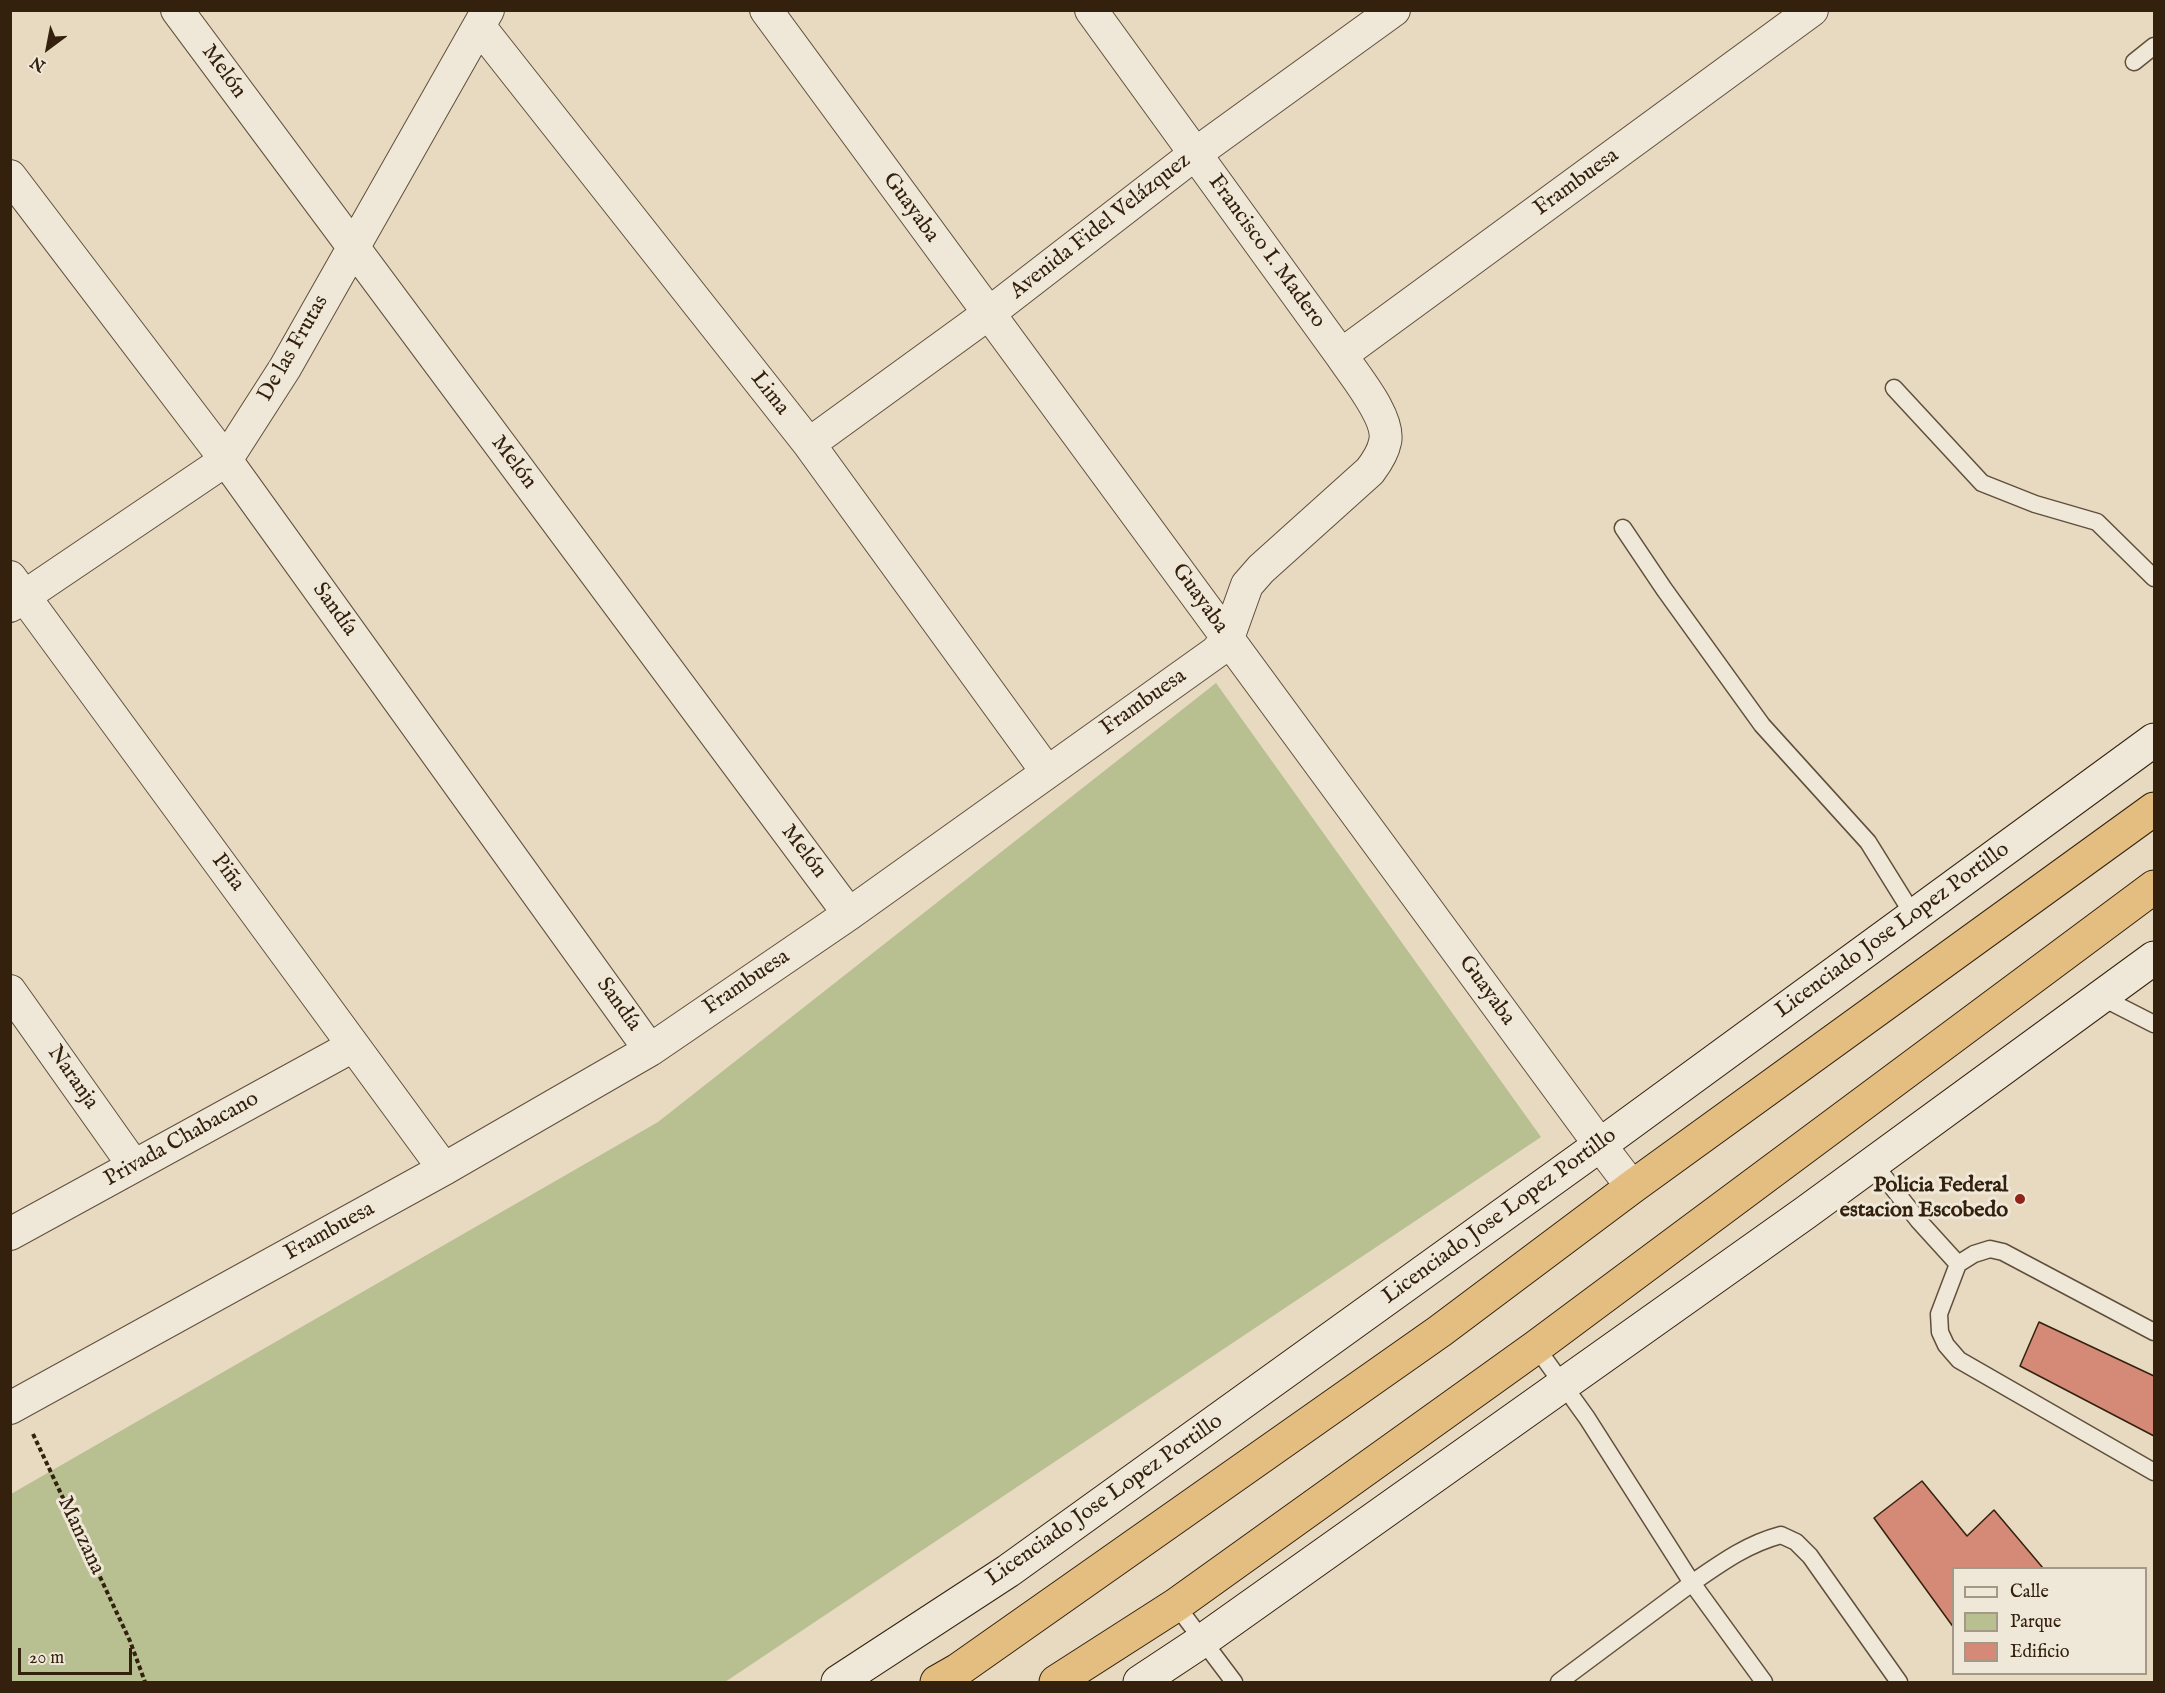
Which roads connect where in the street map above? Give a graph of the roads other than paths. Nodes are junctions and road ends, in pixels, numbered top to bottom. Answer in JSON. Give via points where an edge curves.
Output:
{"nodes":[{"id":1,"x":766,"y":10,"type":"edge"},
{"id":2,"x":1091,"y":10,"type":"edge"},
{"id":3,"x":1394,"y":10,"type":"edge"},
{"id":4,"x":1812,"y":10,"type":"edge"},
{"id":5,"x":193,"y":18,"type":"edge"},
{"id":6,"x":483,"y":18,"type":"edge"},
{"id":7,"x":2154,"y":46,"type":"edge"},
{"id":8,"x":2134,"y":62,"type":"dead end"},
{"id":9,"x":1195,"y":154,"type":"junction"},
{"id":10,"x":10,"y":176,"type":"edge"},
{"id":11,"x":352,"y":248,"type":"junction"},
{"id":12,"x":988,"y":314,"type":"junction"},
{"id":13,"x":1341,"y":355,"type":"junction"},
{"id":14,"x":1893,"y":388,"type":"dead end"},
{"id":15,"x":1386,"y":441,"type":"joint"},
{"id":16,"x":809,"y":444,"type":"junction"},
{"id":17,"x":226,"y":460,"type":"junction"},
{"id":18,"x":1623,"y":528,"type":"dead end"},
{"id":19,"x":2154,"y":578,"type":"edge"},
{"id":20,"x":15,"y":593,"type":"edge"},
{"id":21,"x":1228,"y":638,"type":"junction"},
{"id":22,"x":2154,"y":740,"type":"edge"},
{"id":23,"x":1047,"y":772,"type":"junction"},
{"id":24,"x":2149,"y":813,"type":"edge"},
{"id":25,"x":2154,"y":887,"type":"edge"},
{"id":26,"x":849,"y":914,"type":"junction"},
{"id":27,"x":1914,"y":916,"type":"junction"},
{"id":28,"x":2154,"y":958,"type":"edge"},
{"id":29,"x":10,"y":991,"type":"edge"},
{"id":30,"x":2101,"y":997,"type":"junction"},
{"id":31,"x":2154,"y":1024,"type":"edge"},
{"id":32,"x":353,"y":1047,"type":"junction"},
{"id":33,"x":650,"y":1050,"type":"junction"},
{"id":34,"x":1600,"y":1145,"type":"junction"},
{"id":35,"x":1874,"y":1164,"type":"junction"},
{"id":36,"x":134,"y":1166,"type":"junction"},
{"id":37,"x":444,"y":1169,"type":"junction"},
{"id":38,"x":1632,"y":1187,"type":"junction"},
{"id":39,"x":10,"y":1234,"type":"edge"},
{"id":40,"x":1958,"y":1264,"type":"junction"},
{"id":41,"x":2154,"y":1332,"type":"edge"},
{"id":42,"x":1536,"y":1347,"type":"junction"},
{"id":43,"x":1563,"y":1384,"type":"junction"},
{"id":44,"x":13,"y":1401,"type":"edge"},
{"id":45,"x":2154,"y":1472,"type":"edge"},
{"id":46,"x":1692,"y":1583,"type":"junction"},
{"id":47,"x":1176,"y":1605,"type":"junction"},
{"id":48,"x":1202,"y":1641,"type":"junction"},
{"id":49,"x":838,"y":1683,"type":"edge"},
{"id":50,"x":937,"y":1683,"type":"edge"},
{"id":51,"x":1056,"y":1683,"type":"edge"},
{"id":52,"x":1140,"y":1683,"type":"edge"},
{"id":53,"x":1234,"y":1683,"type":"edge"},
{"id":54,"x":1560,"y":1683,"type":"edge"},
{"id":55,"x":1764,"y":1683,"type":"edge"},
{"id":56,"x":1899,"y":1683,"type":"edge"}],
"edges":[{"from":1,"to":12,"type":"street","name":"Guayaba"},
{"from":2,"to":9,"type":"street","name":"Francisco I. Madero"},
{"from":3,"to":9,"type":"street","name":"Avenida Fidel Velázquez"},
{"from":4,"to":13,"type":"street","name":"Frambuesa"},
{"from":5,"to":11,"type":"street","name":"Melón"},
{"from":6,"to":11,"type":"street","name":"De las Frutas"},
{"from":6,"to":16,"type":"street","name":"Lima"},
{"from":7,"to":8,"type":"lane"},
{"from":9,"to":12,"type":"street","name":"Avenida Fidel Velázquez"},
{"from":9,"to":13,"type":"street","name":"Francisco I. Madero"},
{"from":10,"to":17,"type":"street","name":"Sandía"},
{"from":11,"to":17,"type":"street","name":"De las Frutas","via":[[285,368]]},
{"from":11,"to":26,"type":"street","name":"Melón"},
{"from":12,"to":16,"type":"street","name":"Avenida Fidel Velázquez"},
{"from":12,"to":21,"type":"street","name":"Guayaba"},
{"from":13,"to":15,"type":"street","name":"Francisco I. Madero","via":[[1377,410]]},
{"from":14,"to":19,"type":"lane","via":[[1982,483],[2097,522]]},
{"from":15,"to":21,"type":"street","name":"Frambuesa","via":[[1370,471],[1247,585]]},
{"from":16,"to":23,"type":"street","name":"Lima"},
{"from":17,"to":20,"type":"street","name":"De las Frutas"},
{"from":17,"to":33,"type":"street","name":"Sandía"},
{"from":18,"to":27,"type":"lane","via":[[1762,725],[1868,842]]},
{"from":20,"to":32,"type":"street","name":"Piña"},
{"from":21,"to":23,"type":"street","name":"Frambuesa","via":[[1216,652]]},
{"from":21,"to":34,"type":"street","name":"Guayaba"},
{"from":22,"to":27,"type":"street","name":"Licenciado Jose Lopez Portillo"},
{"from":23,"to":26,"type":"street","name":"Frambuesa"},
{"from":24,"to":38,"type":"highway"},
{"from":25,"to":42,"type":"highway"},
{"from":26,"to":33,"type":"street","name":"Frambuesa"},
{"from":27,"to":34,"type":"street","name":"Licenciado Jose Lopez Portillo"},
{"from":28,"to":30,"type":"street"},
{"from":29,"to":36,"type":"street","name":"Naranja"},
{"from":30,"to":31,"type":"lane"},
{"from":30,"to":35,"type":"street"},
{"from":32,"to":36,"type":"street","name":"Privada Chabacano"},
{"from":32,"to":37,"type":"street","name":"Piña"},
{"from":33,"to":37,"type":"street","name":"Frambuesa"},
{"from":34,"to":38,"type":"street","name":"Guayaba"},
{"from":34,"to":49,"type":"street","name":"Licenciado Jose Lopez Portillo","via":[[1008,1571]]},
{"from":35,"to":40,"type":"lane"},
{"from":35,"to":43,"type":"street"},
{"from":36,"to":39,"type":"street","name":"Privada Chabacano"},
{"from":37,"to":44,"type":"street","name":"Frambuesa"},
{"from":38,"to":50,"type":"highway","via":[[1440,1331]]},
{"from":40,"to":41,"type":"lane","via":[[1990,1249],[2003,1252]]},
{"from":40,"to":45,"type":"lane","via":[[1939,1314],[1940,1332],[1959,1360]]},
{"from":42,"to":43,"type":"lane"},
{"from":42,"to":47,"type":"highway"},
{"from":43,"to":46,"type":"lane"},
{"from":43,"to":48,"type":"street"},
{"from":46,"to":54,"type":"lane"},
{"from":46,"to":55,"type":"lane"},
{"from":46,"to":56,"type":"lane","via":[[1734,1554],[1763,1540],[1781,1535],[1796,1542],[1810,1556]]},
{"from":47,"to":48,"type":"lane"},
{"from":47,"to":51,"type":"highway"},
{"from":48,"to":52,"type":"street"},
{"from":48,"to":53,"type":"lane"}]}
